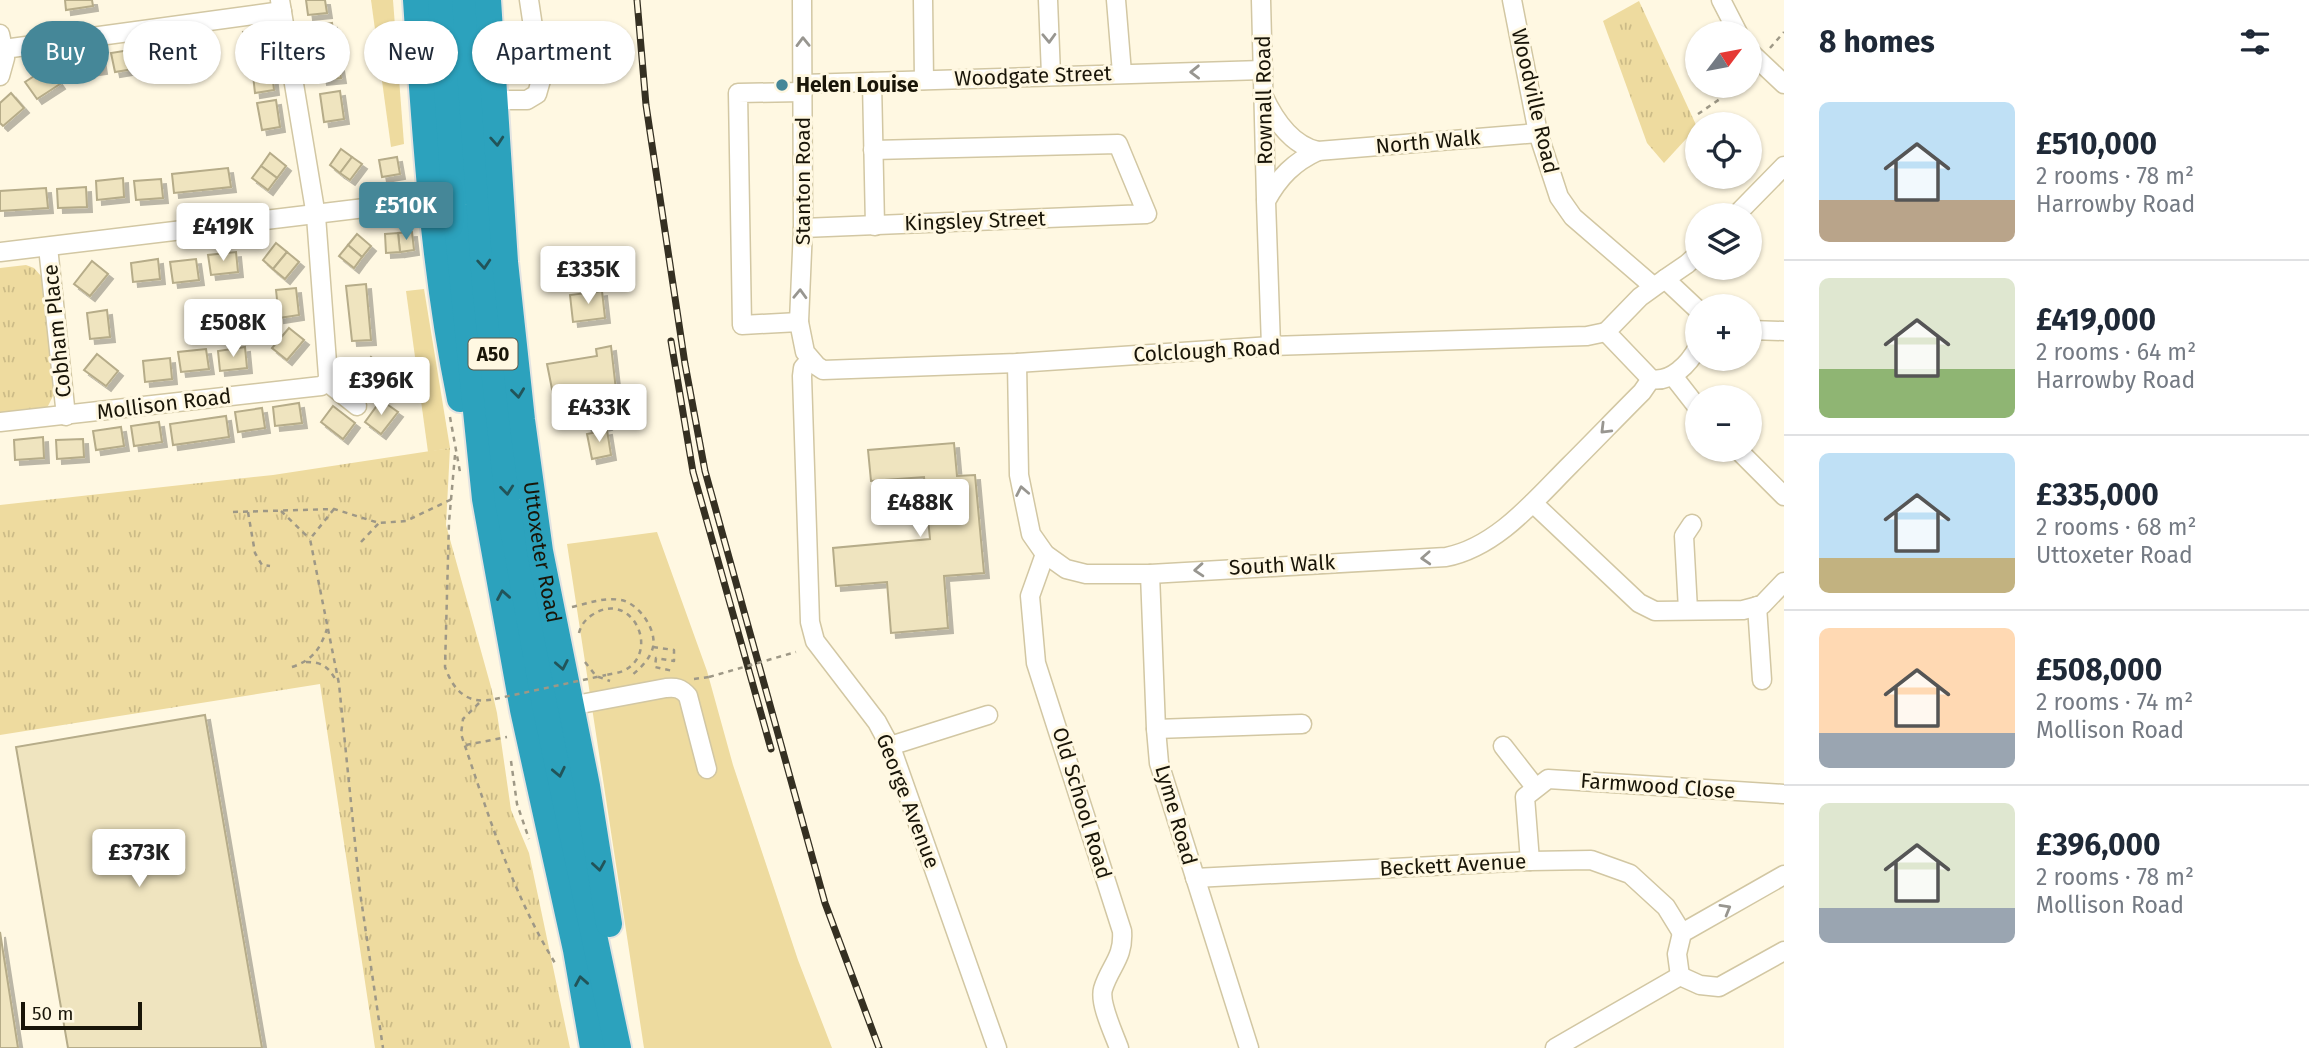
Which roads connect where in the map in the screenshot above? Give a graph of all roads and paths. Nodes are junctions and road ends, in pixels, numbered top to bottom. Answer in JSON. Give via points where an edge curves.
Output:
{"nodes":[{"id":1,"x":416,"y":0,"type":"edge"},
{"id":2,"x":441,"y":0,"type":"edge"},
{"id":3,"x":465,"y":0,"type":"edge"},
{"id":4,"x":488,"y":0,"type":"edge"},
{"id":5,"x":529,"y":0,"type":"edge"},
{"id":6,"x":802,"y":0,"type":"edge"},
{"id":7,"x":923,"y":0,"type":"edge"},
{"id":8,"x":1048,"y":0,"type":"edge"},
{"id":9,"x":1116,"y":0,"type":"edge"},
{"id":10,"x":1261,"y":0,"type":"edge"},
{"id":11,"x":1511,"y":0,"type":"edge"},
{"id":12,"x":1721,"y":0,"type":"edge"},
{"id":13,"x":281,"y":5,"type":"edge"},
{"id":14,"x":1732,"y":21,"type":"edge"},
{"id":15,"x":1784,"y":32,"type":"edge"},
{"id":16,"x":2,"y":42,"type":"edge"},
{"id":17,"x":1762,"y":50,"type":"edge"},
{"id":18,"x":1762,"y":63,"type":"edge"},
{"id":19,"x":1264,"y":70,"type":"junction"},
{"id":20,"x":1122,"y":73,"type":"junction"},
{"id":21,"x":1051,"y":75,"type":"junction"},
{"id":22,"x":0,"y":76,"type":"edge"},
{"id":23,"x":924,"y":80,"type":"junction"},
{"id":24,"x":872,"y":82,"type":"junction"},
{"id":25,"x":1784,"y":84,"type":"edge"},
{"id":26,"x":803,"y":88,"type":"junction"},
{"id":27,"x":1263,"y":95,"type":"junction"},
{"id":28,"x":1722,"y":98,"type":"edge"},
{"id":29,"x":494,"y":100,"type":"junction"},
{"id":30,"x":1701,"y":112,"type":"edge"},
{"id":31,"x":1538,"y":133,"type":"junction"},
{"id":32,"x":873,"y":150,"type":"junction"},
{"id":33,"x":1318,"y":151,"type":"junction"},
{"id":34,"x":1784,"y":166,"type":"edge"},
{"id":35,"x":1266,"y":201,"type":"junction"},
{"id":36,"x":406,"y":203,"type":"dead end"},
{"id":37,"x":1748,"y":203,"type":"edge"},
{"id":38,"x":316,"y":216,"type":"junction"},
{"id":39,"x":875,"y":226,"type":"junction"},
{"id":40,"x":803,"y":228,"type":"junction"},
{"id":41,"x":48,"y":247,"type":"junction"},
{"id":42,"x":0,"y":252,"type":"edge"},
{"id":43,"x":1685,"y":266,"type":"edge"},
{"id":44,"x":1659,"y":282,"type":"junction"},
{"id":45,"x":1685,"y":301,"type":"edge"},
{"id":46,"x":799,"y":322,"type":"junction"},
{"id":47,"x":1762,"y":330,"type":"edge"},
{"id":48,"x":1784,"y":331,"type":"edge"},
{"id":49,"x":1606,"y":332,"type":"junction"},
{"id":50,"x":1271,"y":346,"type":"junction"},
{"id":51,"x":810,"y":360,"type":"junction"},
{"id":52,"x":1017,"y":363,"type":"junction"},
{"id":53,"x":1685,"y":363,"type":"edge"},
{"id":54,"x":1672,"y":376,"type":"junction"},
{"id":55,"x":1651,"y":379,"type":"junction"},
{"id":56,"x":327,"y":382,"type":"junction"},
{"id":57,"x":1685,"y":392,"type":"edge"},
{"id":58,"x":357,"y":405,"type":"dead end"},
{"id":59,"x":66,"y":416,"type":"junction"},
{"id":60,"x":0,"y":422,"type":"edge"},
{"id":61,"x":456,"y":452,"type":"dead end"},
{"id":62,"x":1750,"y":462,"type":"edge"},
{"id":63,"x":1784,"y":496,"type":"edge"},
{"id":64,"x":452,"y":499,"type":"junction"},
{"id":65,"x":485,"y":499,"type":"junction"},
{"id":66,"x":1533,"y":503,"type":"junction"},
{"id":67,"x":334,"y":509,"type":"junction"},
{"id":68,"x":281,"y":511,"type":"junction"},
{"id":69,"x":233,"y":512,"type":"dead end"},
{"id":70,"x":248,"y":512,"type":"junction"},
{"id":71,"x":379,"y":523,"type":"junction"},
{"id":72,"x":1692,"y":524,"type":"dead end"},
{"id":73,"x":310,"y":539,"type":"junction"},
{"id":74,"x":361,"y":542,"type":"dead end"},
{"id":75,"x":1045,"y":554,"type":"junction"},
{"id":76,"x":270,"y":566,"type":"dead end"},
{"id":77,"x":1150,"y":574,"type":"junction"},
{"id":78,"x":1784,"y":582,"type":"edge"},
{"id":79,"x":1756,"y":606,"type":"junction"},
{"id":80,"x":1688,"y":610,"type":"junction"},
{"id":81,"x":551,"y":611,"type":"junction"},
{"id":82,"x":327,"y":629,"type":"junction"},
{"id":83,"x":578,"y":641,"type":"dead end"},
{"id":84,"x":653,"y":647,"type":"junction"},
{"id":85,"x":796,"y":652,"type":"dead end"},
{"id":86,"x":582,"y":658,"type":"dead end"},
{"id":87,"x":306,"y":662,"type":"junction"},
{"id":88,"x":292,"y":667,"type":"dead end"},
{"id":89,"x":670,"y":669,"type":"dead end"},
{"id":90,"x":709,"y":677,"type":"dead end"},
{"id":91,"x":629,"y":678,"type":"dead end"},
{"id":92,"x":1762,"y":680,"type":"dead end"},
{"id":93,"x":618,"y":681,"type":"dead end"},
{"id":94,"x":339,"y":684,"type":"junction"},
{"id":95,"x":480,"y":702,"type":"junction"},
{"id":96,"x":988,"y":715,"type":"dead end"},
{"id":97,"x":572,"y":716,"type":"junction"},
{"id":98,"x":1301,"y":724,"type":"dead end"},
{"id":99,"x":1156,"y":729,"type":"junction"},
{"id":100,"x":511,"y":737,"type":"dead end"},
{"id":101,"x":465,"y":746,"type":"junction"},
{"id":102,"x":890,"y":746,"type":"junction"},
{"id":103,"x":1503,"y":746,"type":"dead end"},
{"id":104,"x":707,"y":769,"type":"dead end"},
{"id":105,"x":1535,"y":787,"type":"junction"},
{"id":106,"x":1784,"y":794,"type":"edge"},
{"id":107,"x":1530,"y":861,"type":"junction"},
{"id":108,"x":1784,"y":876,"type":"edge"},
{"id":109,"x":1195,"y":878,"type":"junction"},
{"id":110,"x":1682,"y":933,"type":"junction"},
{"id":111,"x":1784,"y":951,"type":"edge"},
{"id":112,"x":561,"y":972,"type":"dead end"},
{"id":113,"x":1680,"y":976,"type":"junction"},
{"id":114,"x":383,"y":1048,"type":"edge"},
{"id":115,"x":593,"y":1048,"type":"edge"},
{"id":116,"x":618,"y":1048,"type":"edge"},
{"id":117,"x":625,"y":1048,"type":"edge"},
{"id":118,"x":997,"y":1048,"type":"edge"},
{"id":119,"x":1119,"y":1048,"type":"edge"},
{"id":120,"x":1249,"y":1048,"type":"edge"},
{"id":121,"x":1555,"y":1048,"type":"edge"}],
"edges":[{"from":1,"to":65,"type":"highway","via":[[438,272],[470,449]]},
{"from":2,"to":65,"type":"highway","number":"A50"},
{"from":3,"to":116,"type":"highway","number":"A50","one_way":true,"via":[[485,285],[508,501],[545,705]]},
{"from":4,"to":29,"type":"highway","name":"Uttoxeter Road"},
{"from":5,"to":29,"type":"street","via":[[541,80],[537,94],[527,100]]},
{"from":26,"to":6,"type":"street","name":"Stanton Road","one_way":true},
{"from":7,"to":23,"type":"street"},
{"from":8,"to":21,"type":"street","one_way":true},
{"from":9,"to":20,"type":"street"},
{"from":10,"to":19,"type":"street","name":"Rownall Road"},
{"from":11,"to":31,"type":"street","name":"Woodville Road"},
{"from":12,"to":14,"type":"street"},
{"from":13,"to":16,"type":"street"},
{"from":13,"to":38,"type":"street"},
{"from":15,"to":17,"type":"path"},
{"from":16,"to":22,"type":"street","via":[[5,58]]},
{"from":18,"to":25,"type":"street"},
{"from":19,"to":20,"type":"street","name":"Woodgate Street","one_way":true},
{"from":19,"to":27,"type":"street","name":"Rownall Road"},
{"from":20,"to":21,"type":"street","name":"Woodgate Street"},
{"from":21,"to":23,"type":"street","name":"Woodgate Street"},
{"from":23,"to":24,"type":"street","name":"Woodgate Street"},
{"from":24,"to":26,"type":"street","name":"Woodgate Street"},
{"from":24,"to":32,"type":"street"},
{"from":26,"to":40,"type":"street","name":"Stanton Road"},
{"from":26,"to":46,"type":"street","name":"Woodgate Street","via":[[738,93],[742,325]]},
{"from":27,"to":33,"type":"street","via":[[1287,133]]},
{"from":27,"to":35,"type":"street","name":"Rownall Road"},
{"from":28,"to":30,"type":"path"},
{"from":29,"to":81,"type":"highway","name":"Uttoxeter Road","one_way":true,"via":[[514,359]]},
{"from":31,"to":33,"type":"street","name":"North Walk"},
{"from":31,"to":44,"type":"street","name":"Woodville Road","via":[[1559,197],[1573,217]]},
{"from":32,"to":39,"type":"street"},
{"from":32,"to":39,"type":"street","name":"Kingsley Street","via":[[1118,144],[1147,214]]},
{"from":33,"to":35,"type":"street","name":"North Walk","via":[[1297,162]]},
{"from":34,"to":37,"type":"street"},
{"from":35,"to":50,"type":"street"},
{"from":36,"to":38,"type":"street"},
{"from":38,"to":41,"type":"street"},
{"from":38,"to":56,"type":"street"},
{"from":39,"to":40,"type":"street","name":"Kingsley Street"},
{"from":46,"to":40,"type":"street","name":"Stanton Road","one_way":true},
{"from":41,"to":42,"type":"street"},
{"from":41,"to":59,"type":"street","name":"Cobham Place"},
{"from":43,"to":44,"type":"street"},
{"from":44,"to":45,"type":"street","name":"Woodville Road"},
{"from":44,"to":49,"type":"street"},
{"from":46,"to":51,"type":"street","name":"Stanton Road"},
{"from":47,"to":48,"type":"street"},
{"from":49,"to":50,"type":"street","name":"Colclough Road"},
{"from":49,"to":55,"type":"street"},
{"from":50,"to":52,"type":"street","name":"Colclough Road"},
{"from":51,"to":52,"type":"street","name":"Colclough Road","via":[[823,370],[967,371]]},
{"from":51,"to":102,"type":"street","name":"George Avenue","via":[[802,376],[810,622],[815,641]]},
{"from":75,"to":52,"type":"street","one_way":true,"via":[[1031,534],[1019,475]]},
{"from":53,"to":54,"type":"street"},
{"from":54,"to":55,"type":"street"},
{"from":54,"to":57,"type":"street"},
{"from":55,"to":66,"type":"street","name":"South Walk","one_way":true},
{"from":56,"to":58,"type":"street"},
{"from":56,"to":59,"type":"street","name":"Mollison Road"},
{"from":59,"to":60,"type":"street","name":"Mollison Road"},
{"from":61,"to":64,"type":"path"},
{"from":62,"to":63,"type":"street"},
{"from":64,"to":71,"type":"path","via":[[406,521]]},
{"from":64,"to":95,"type":"path","via":[[445,667],[459,692]]},
{"from":115,"to":65,"type":"highway","number":"A50","one_way":true},
{"from":66,"to":77,"type":"street","name":"South Walk","one_way":true,"via":[[1491,538],[1446,557]]},
{"from":66,"to":80,"type":"street","via":[[1639,603],[1655,611]]},
{"from":67,"to":68,"type":"path"},
{"from":67,"to":71,"type":"path"},
{"from":67,"to":73,"type":"path"},
{"from":68,"to":70,"type":"path"},
{"from":68,"to":73,"type":"path"},
{"from":69,"to":70,"type":"path"},
{"from":70,"to":76,"type":"path","via":[[255,553],[262,565]]},
{"from":71,"to":74,"type":"path"},
{"from":72,"to":80,"type":"street","via":[[1684,536]]},
{"from":73,"to":82,"type":"path"},
{"from":75,"to":77,"type":"street","name":"South Walk","via":[[1066,569],[1086,574]]},
{"from":75,"to":119,"type":"street","name":"Old School Road","via":[[1030,596],[1036,663],[1122,931],[1121,955],[1102,1000]]},
{"from":77,"to":99,"type":"street","name":"Lyme Road"},
{"from":78,"to":79,"type":"street"},
{"from":79,"to":80,"type":"street"},
{"from":79,"to":92,"type":"street"},
{"from":81,"to":84,"type":"path","via":[[604,599],[624,600],[650,627]]},
{"from":81,"to":97,"type":"highway","name":"Uttoxeter Road","one_way":true},
{"from":82,"to":87,"type":"path","via":[[319,650]]},
{"from":82,"to":94,"type":"path"},
{"from":83,"to":95,"type":"path","bridge":true,"via":[[586,620],[601,610],[621,610],[630,615],[640,633],[640,654],[623,671]]},
{"from":84,"to":89,"type":"path","via":[[674,650],[674,660],[656,658],[655,667]]},
{"from":84,"to":91,"type":"path","via":[[645,664]]},
{"from":85,"to":90,"type":"path","bridge":true},
{"from":86,"to":93,"type":"path","via":[[596,676]]},
{"from":87,"to":88,"type":"path"},
{"from":87,"to":94,"type":"path","via":[[327,666]]},
{"from":94,"to":114,"type":"path","via":[[360,892]]},
{"from":95,"to":101,"type":"path","via":[[463,719]]},
{"from":96,"to":102,"type":"street"},
{"from":97,"to":104,"type":"street","via":[[676,687],[688,696]]},
{"from":97,"to":117,"type":"highway","name":"Uttoxeter Road","one_way":true,"via":[[587,786]]},
{"from":98,"to":99,"type":"street"},
{"from":99,"to":109,"type":"street","name":"Lyme Road","via":[[1159,763]]},
{"from":100,"to":101,"type":"path"},
{"from":101,"to":112,"type":"path","via":[[506,862]]},
{"from":102,"to":118,"type":"street","name":"George Avenue"},
{"from":103,"to":105,"type":"street"},
{"from":105,"to":106,"type":"street","name":"Farmwood Close","via":[[1548,779]]},
{"from":105,"to":107,"type":"street","via":[[1525,797]]},
{"from":107,"to":109,"type":"street","name":"Beckett Avenue"},
{"from":107,"to":110,"type":"street","name":"Beckett Avenue","via":[[1591,860],[1630,874],[1666,907]]},
{"from":110,"to":108,"type":"street","one_way":true},
{"from":109,"to":120,"type":"street","name":"Lyme Road"},
{"from":110,"to":113,"type":"street","via":[[1677,954]]},
{"from":111,"to":113,"type":"street","via":[[1719,987]]},
{"from":113,"to":121,"type":"street"}]}
